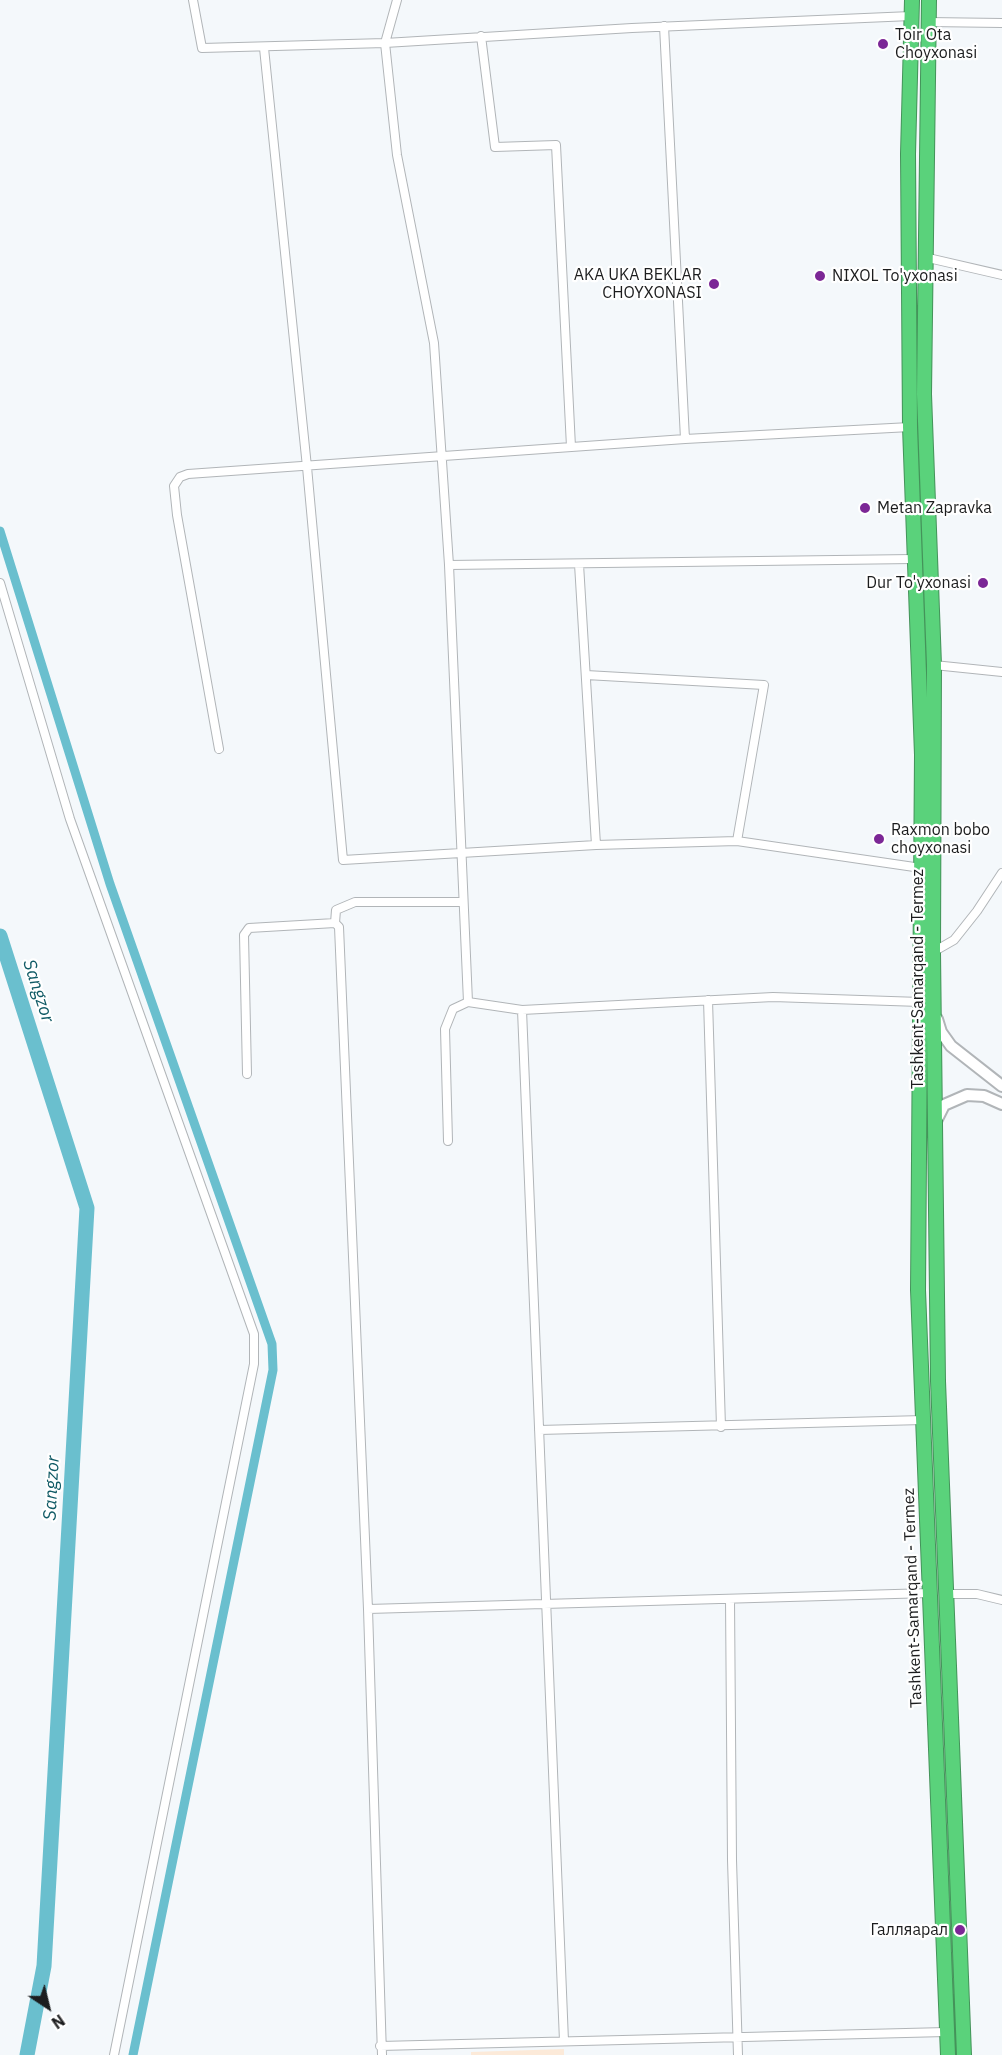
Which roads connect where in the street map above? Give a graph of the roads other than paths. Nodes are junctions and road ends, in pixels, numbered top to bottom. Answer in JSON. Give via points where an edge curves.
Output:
{"nodes":[{"id":1,"x":193,"y":0,"type":"edge"},
{"id":2,"x":397,"y":0,"type":"edge"},
{"id":3,"x":912,"y":0,"type":"edge"},
{"id":4,"x":929,"y":0,"type":"edge"},
{"id":5,"x":911,"y":16,"type":"junction"},
{"id":6,"x":928,"y":22,"type":"junction"},
{"id":7,"x":1002,"y":23,"type":"edge"},
{"id":8,"x":664,"y":26,"type":"junction"},
{"id":9,"x":481,"y":36,"type":"junction"},
{"id":10,"x":386,"y":43,"type":"junction"},
{"id":11,"x":264,"y":48,"type":"junction"},
{"id":12,"x":924,"y":257,"type":"junction"},
{"id":13,"x":1002,"y":275,"type":"edge"},
{"id":14,"x":910,"y":427,"type":"junction"},
{"id":15,"x":685,"y":439,"type":"junction"},
{"id":16,"x":571,"y":447,"type":"junction"},
{"id":17,"x":443,"y":457,"type":"junction"},
{"id":18,"x":307,"y":467,"type":"junction"},
{"id":19,"x":913,"y":559,"type":"junction"},
{"id":20,"x":579,"y":564,"type":"junction"},
{"id":21,"x":449,"y":565,"type":"junction"},
{"id":22,"x":0,"y":583,"type":"edge"},
{"id":23,"x":934,"y":665,"type":"junction"},
{"id":24,"x":1002,"y":672,"type":"edge"},
{"id":25,"x":586,"y":675,"type":"junction"},
{"id":26,"x":219,"y":749,"type":"dead end"},
{"id":27,"x":737,"y":841,"type":"junction"},
{"id":28,"x":596,"y":845,"type":"junction"},
{"id":29,"x":462,"y":855,"type":"junction"},
{"id":30,"x":921,"y":868,"type":"junction"},
{"id":31,"x":1002,"y":873,"type":"edge"},
{"id":32,"x":463,"y":902,"type":"junction"},
{"id":33,"x":335,"y":923,"type":"junction"},
{"id":34,"x":933,"y":952,"type":"junction"},
{"id":35,"x":934,"y":999,"type":"junction"},
{"id":36,"x":708,"y":1000,"type":"junction"},
{"id":37,"x":468,"y":1002,"type":"junction"},
{"id":38,"x":920,"y":1002,"type":"junction"},
{"id":39,"x":522,"y":1010,"type":"junction"},
{"id":40,"x":247,"y":1074,"type":"dead end"},
{"id":41,"x":1002,"y":1086,"type":"edge"},
{"id":42,"x":1002,"y":1104,"type":"edge"},
{"id":43,"x":935,"y":1128,"type":"junction"},
{"id":44,"x":448,"y":1141,"type":"dead end"},
{"id":45,"x":922,"y":1380,"type":"junction"},
{"id":46,"x":938,"y":1382,"type":"junction"},
{"id":47,"x":923,"y":1420,"type":"junction"},
{"id":48,"x":721,"y":1426,"type":"junction"},
{"id":49,"x":539,"y":1430,"type":"junction"},
{"id":50,"x":930,"y":1593,"type":"junction"},
{"id":51,"x":945,"y":1594,"type":"junction"},
{"id":52,"x":730,"y":1599,"type":"junction"},
{"id":53,"x":1002,"y":1600,"type":"edge"},
{"id":54,"x":548,"y":1603,"type":"junction"},
{"id":55,"x":368,"y":1609,"type":"junction"},
{"id":56,"x":954,"y":1814,"type":"junction"},
{"id":57,"x":937,"y":1816,"type":"junction"},
{"id":58,"x":946,"y":2032,"type":"junction"},
{"id":59,"x":738,"y":2035,"type":"junction"},
{"id":60,"x":564,"y":2041,"type":"junction"},
{"id":61,"x":380,"y":2046,"type":"junction"},
{"id":62,"x":114,"y":2055,"type":"edge"},
{"id":63,"x":382,"y":2055,"type":"edge"},
{"id":64,"x":738,"y":2055,"type":"edge"},
{"id":65,"x":948,"y":2055,"type":"edge"},
{"id":66,"x":964,"y":2055,"type":"edge"}],
"edges":[{"from":1,"to":11,"type":"street","via":[[202,48]]},
{"from":2,"to":10,"type":"street"},
{"from":3,"to":5,"type":"highway","name":"Tashkent-Samarqand - Termez"},
{"from":4,"to":6,"type":"highway","name":"Tashkent-Samarqand - Termez"},
{"from":5,"to":8,"type":"street"},
{"from":5,"to":14,"type":"highway","name":"Tashkent-Samarqand - Termez"},
{"from":6,"to":7,"type":"street"},
{"from":6,"to":12,"type":"highway","name":"Tashkent-Samarqand - Termez"},
{"from":8,"to":9,"type":"street"},
{"from":8,"to":15,"type":"street"},
{"from":9,"to":10,"type":"street"},
{"from":9,"to":16,"type":"street","via":[[495,147],[556,145]]},
{"from":10,"to":11,"type":"street"},
{"from":10,"to":17,"type":"street","via":[[396,155],[434,343]]},
{"from":11,"to":18,"type":"street"},
{"from":12,"to":13,"type":"street"},
{"from":12,"to":23,"type":"highway","name":"Tashkent-Samarqand - Termez","via":[[924,394]]},
{"from":14,"to":15,"type":"street"},
{"from":14,"to":19,"type":"highway","name":"Tashkent-Samarqand - Termez"},
{"from":15,"to":16,"type":"street"},
{"from":16,"to":17,"type":"street"},
{"from":17,"to":18,"type":"street"},
{"from":17,"to":21,"type":"street"},
{"from":18,"to":26,"type":"street","via":[[188,474],[174,486]]},
{"from":18,"to":29,"type":"street","via":[[343,860]]},
{"from":19,"to":20,"type":"street"},
{"from":19,"to":30,"type":"highway","name":"Tashkent-Samarqand - Termez","via":[[922,755]]},
{"from":20,"to":21,"type":"street"},
{"from":20,"to":25,"type":"street"},
{"from":21,"to":29,"type":"street"},
{"from":22,"to":62,"type":"street","via":[[70,819],[255,1334],[252,1376]]},
{"from":23,"to":24,"type":"street"},
{"from":23,"to":34,"type":"highway","name":"Tashkent-Samarqand - Termez"},
{"from":25,"to":27,"type":"street","via":[[764,685]]},
{"from":25,"to":28,"type":"street"},
{"from":27,"to":28,"type":"street"},
{"from":27,"to":30,"type":"street"},
{"from":28,"to":29,"type":"street"},
{"from":29,"to":32,"type":"street"},
{"from":30,"to":38,"type":"highway","name":"Tashkent-Samarqand - Termez"},
{"from":31,"to":34,"type":"street","via":[[954,940]]},
{"from":32,"to":33,"type":"street","via":[[355,902],[336,910]]},
{"from":32,"to":37,"type":"street"},
{"from":33,"to":40,"type":"street","via":[[249,928],[244,935]]},
{"from":33,"to":55,"type":"street","via":[[339,927]]},
{"from":34,"to":35,"type":"highway","name":"Tashkent-Samarqand - Termez"},
{"from":35,"to":41,"type":"main road","via":[[938,1024],[946,1039]]},
{"from":35,"to":43,"type":"highway","name":"Tashkent-Samarqand - Termez"},
{"from":36,"to":38,"type":"street","via":[[773,997]]},
{"from":36,"to":39,"type":"street"},
{"from":36,"to":48,"type":"street"},
{"from":37,"to":39,"type":"street"},
{"from":37,"to":44,"type":"street","via":[[453,1009],[445,1029]]},
{"from":38,"to":45,"type":"highway","name":"Tashkent-Samarqand - Termez","via":[[918,1290]]},
{"from":39,"to":49,"type":"street"},
{"from":42,"to":43,"type":"main road","via":[[984,1096],[961,1096],[944,1105]]},
{"from":43,"to":46,"type":"highway","name":"Tashkent-Samarqand - Termez"},
{"from":45,"to":46,"type":"highway","via":[[926,1384]]},
{"from":45,"to":47,"type":"highway","name":"Tashkent-Samarqand - Termez"},
{"from":46,"to":51,"type":"highway","name":"Tashkent-Samarqand - Termez"},
{"from":47,"to":48,"type":"street"},
{"from":47,"to":50,"type":"highway","name":"Tashkent-Samarqand - Termez"},
{"from":48,"to":49,"type":"street"},
{"from":49,"to":54,"type":"street"},
{"from":50,"to":52,"type":"street"},
{"from":50,"to":57,"type":"highway","name":"Tashkent-Samarqand - Termez"},
{"from":51,"to":53,"type":"street","via":[[977,1594]]},
{"from":51,"to":56,"type":"highway","name":"Tashkent-Samarqand - Termez"},
{"from":52,"to":54,"type":"street"},
{"from":52,"to":59,"type":"street"},
{"from":54,"to":55,"type":"street"},
{"from":54,"to":60,"type":"street"},
{"from":55,"to":61,"type":"street"},
{"from":56,"to":57,"type":"highway","via":[[947,1810]]},
{"from":56,"to":66,"type":"highway","name":"Tashkent-Samarqand - Termez"},
{"from":57,"to":58,"type":"highway","name":"Tashkent-Samarqand - Termez"},
{"from":58,"to":59,"type":"street"},
{"from":58,"to":65,"type":"highway","name":"Tashkent-Samarqand - Termez"},
{"from":59,"to":60,"type":"street"},
{"from":59,"to":64,"type":"street"},
{"from":60,"to":61,"type":"street"},
{"from":61,"to":63,"type":"street"}]}
